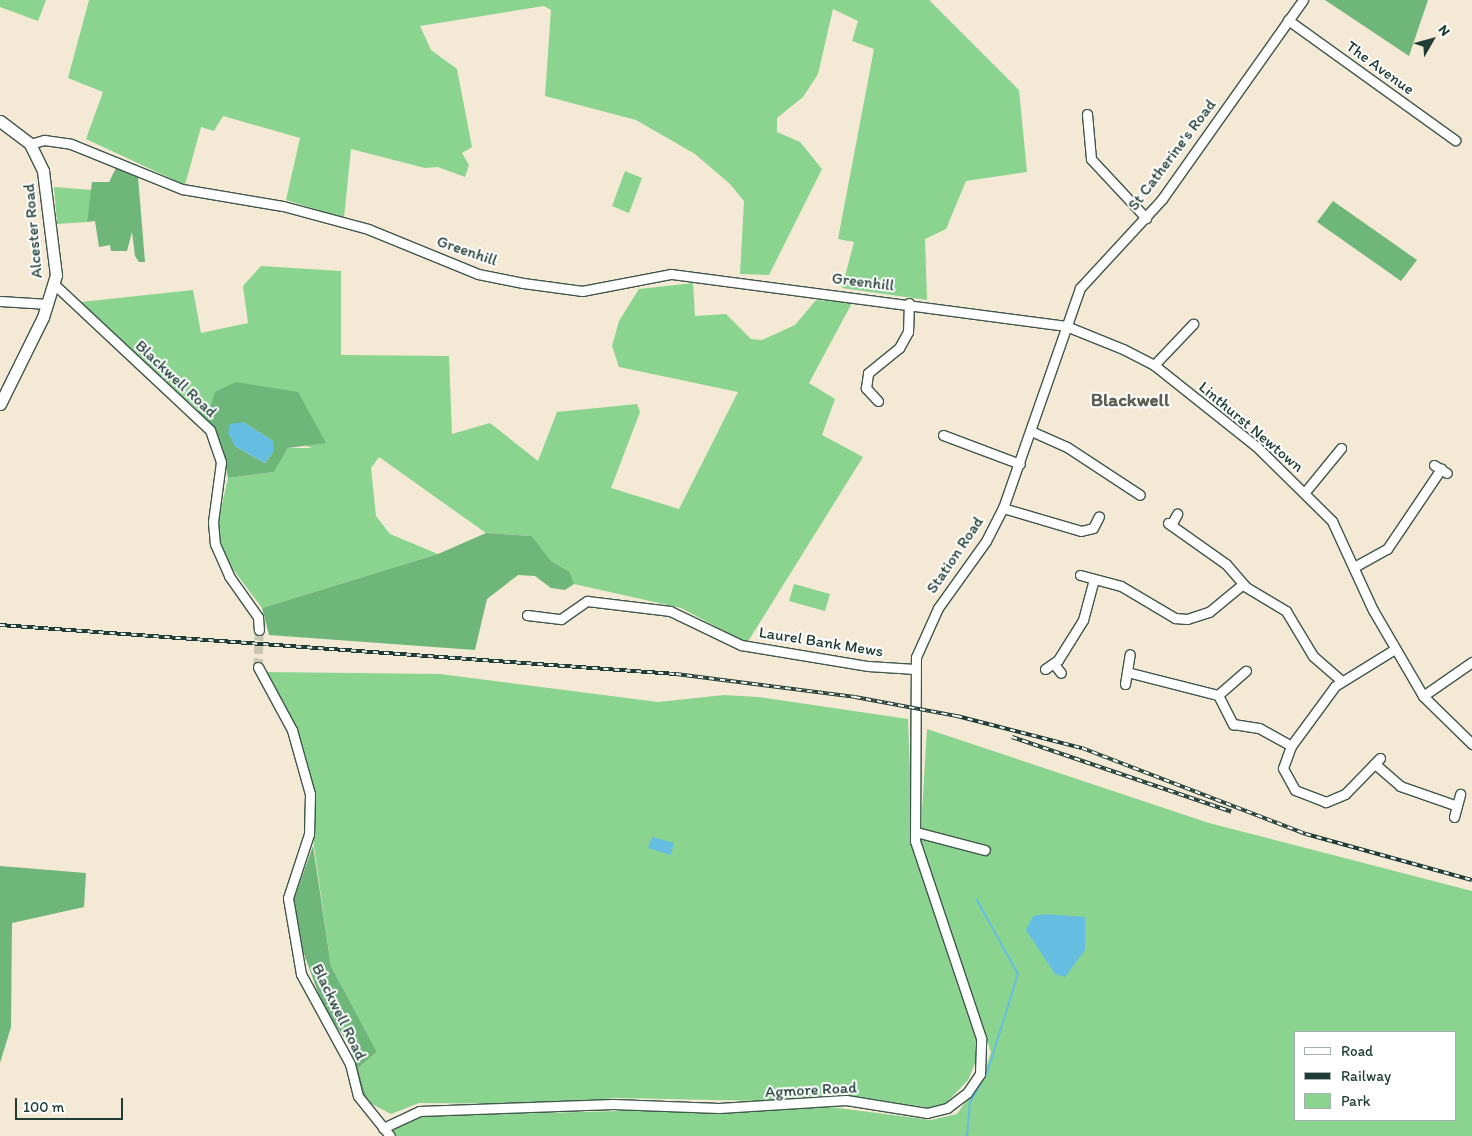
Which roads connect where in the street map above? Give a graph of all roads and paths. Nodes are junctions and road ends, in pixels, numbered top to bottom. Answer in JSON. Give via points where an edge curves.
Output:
{"nodes":[{"id":1,"x":1303,"y":0,"type":"edge"},
{"id":2,"x":1288,"y":20,"type":"junction"},
{"id":3,"x":1087,"y":114,"type":"dead end"},
{"id":4,"x":0,"y":121,"type":"edge"},
{"id":5,"x":1455,"y":140,"type":"dead end"},
{"id":6,"x":30,"y":144,"type":"junction"},
{"id":7,"x":1146,"y":218,"type":"junction"},
{"id":8,"x":55,"y":285,"type":"junction"},
{"id":9,"x":0,"y":301,"type":"edge"},
{"id":10,"x":909,"y":303,"type":"junction"},
{"id":11,"x":48,"y":304,"type":"junction"},
{"id":12,"x":1193,"y":324,"type":"dead end"},
{"id":13,"x":1066,"y":326,"type":"junction"},
{"id":14,"x":1154,"y":365,"type":"junction"},
{"id":15,"x":878,"y":401,"type":"dead end"},
{"id":16,"x":0,"y":404,"type":"edge"},
{"id":17,"x":1031,"y":431,"type":"junction"},
{"id":18,"x":943,"y":435,"type":"dead end"},
{"id":19,"x":1341,"y":448,"type":"dead end"},
{"id":20,"x":1020,"y":464,"type":"junction"},
{"id":21,"x":1441,"y":469,"type":"dead end"},
{"id":22,"x":1305,"y":492,"type":"junction"},
{"id":23,"x":1140,"y":494,"type":"dead end"},
{"id":24,"x":1003,"y":508,"type":"junction"},
{"id":25,"x":1177,"y":514,"type":"dead end"},
{"id":26,"x":1099,"y":516,"type":"dead end"},
{"id":27,"x":1354,"y":567,"type":"junction"},
{"id":28,"x":1080,"y":575,"type":"dead end"},
{"id":29,"x":1094,"y":579,"type":"junction"},
{"id":30,"x":1243,"y":584,"type":"junction"},
{"id":31,"x":527,"y":615,"type":"dead end"},
{"id":32,"x":259,"y":630,"type":"tunnel mouth"},
{"id":33,"x":1395,"y":649,"type":"junction"},
{"id":34,"x":1130,"y":654,"type":"dead end"},
{"id":35,"x":1472,"y":662,"type":"edge"},
{"id":36,"x":1054,"y":664,"type":"junction"},
{"id":37,"x":258,"y":667,"type":"tunnel mouth"},
{"id":38,"x":915,"y":669,"type":"junction"},
{"id":39,"x":1045,"y":669,"type":"dead end"},
{"id":40,"x":1127,"y":672,"type":"junction"},
{"id":41,"x":1061,"y":673,"type":"dead end"},
{"id":42,"x":1341,"y":680,"type":"junction"},
{"id":43,"x":1125,"y":684,"type":"dead end"},
{"id":44,"x":1246,"y":685,"type":"dead end"},
{"id":45,"x":1218,"y":695,"type":"junction"},
{"id":46,"x":1423,"y":696,"type":"junction"},
{"id":47,"x":917,"y":718,"type":"joint"},
{"id":48,"x":1472,"y":744,"type":"edge"},
{"id":49,"x":1291,"y":746,"type":"junction"},
{"id":50,"x":1460,"y":794,"type":"dead end"},
{"id":51,"x":1457,"y":806,"type":"junction"},
{"id":52,"x":1454,"y":817,"type":"dead end"},
{"id":53,"x":916,"y":832,"type":"junction"},
{"id":54,"x":985,"y":850,"type":"dead end"},
{"id":55,"x":383,"y":1128,"type":"junction"},
{"id":56,"x":390,"y":1136,"type":"edge"}],
"edges":[{"from":1,"to":2,"type":"street","name":"St Catherine's Road"},
{"from":2,"to":5,"type":"street","name":"The Avenue"},
{"from":2,"to":7,"type":"street","name":"St Catherine's Road"},
{"from":3,"to":7,"type":"street","via":[[1091,159]]},
{"from":4,"to":6,"type":"main road","name":"Alcester Road"},
{"from":6,"to":8,"type":"main road","name":"Alcester Road","via":[[46,180]]},
{"from":6,"to":10,"type":"street","name":"Greenhill","via":[[44,140],[71,144],[182,189],[283,206],[359,226],[478,274],[582,291],[671,274]]},
{"from":7,"to":13,"type":"street","name":"St Catherine's Road","via":[[1088,276]]},
{"from":8,"to":11,"type":"main road","name":"Alcester Road"},
{"from":8,"to":32,"type":"street","name":"Blackwell Road","via":[[210,430],[221,462],[213,522],[215,544],[229,576],[258,617]]},
{"from":9,"to":11,"type":"street"},
{"from":10,"to":13,"type":"street","name":"Greenhill"},
{"from":10,"to":15,"type":"street","name":"Greenhill","via":[[908,332],[899,348],[868,373],[866,388]]},
{"from":11,"to":16,"type":"main road","name":"Alcester Road"},
{"from":12,"to":14,"type":"street"},
{"from":13,"to":14,"type":"street","name":"Linthurst Newtown"},
{"from":13,"to":17,"type":"street","name":"Station Road"},
{"from":14,"to":22,"type":"street","name":"Linthurst Newtown","via":[[1256,446]]},
{"from":17,"to":20,"type":"street","name":"Station Road"},
{"from":17,"to":23,"type":"street","via":[[1067,447]]},
{"from":18,"to":20,"type":"street"},
{"from":19,"to":22,"type":"street"},
{"from":20,"to":24,"type":"street","name":"Station Road"},
{"from":21,"to":27,"type":"street","via":[[1387,549]]},
{"from":22,"to":27,"type":"street","name":"Linthurst Newtown","via":[[1332,521]]},
{"from":24,"to":26,"type":"street","via":[[1082,531],[1094,528]]},
{"from":24,"to":38,"type":"street","name":"Station Road","via":[[986,541],[938,608],[920,646]]},
{"from":25,"to":30,"type":"street","via":[[1170,524],[1226,564]]},
{"from":27,"to":33,"type":"street","name":"Linthurst Newtown"},
{"from":28,"to":29,"type":"street"},
{"from":29,"to":30,"type":"street","via":[[1122,586],[1175,618],[1187,619],[1209,612]]},
{"from":29,"to":36,"type":"street","via":[[1083,620]]},
{"from":30,"to":42,"type":"street","via":[[1286,611],[1313,656]]},
{"from":31,"to":38,"type":"street","name":"Laurel Bank Mews","via":[[560,619],[587,601],[670,611],[741,645],[849,664]]},
{"from":33,"to":42,"type":"street"},
{"from":33,"to":46,"type":"street","name":"Linthurst Newtown"},
{"from":34,"to":40,"type":"street"},
{"from":35,"to":46,"type":"street"},
{"from":36,"to":39,"type":"street"},
{"from":36,"to":41,"type":"street"},
{"from":37,"to":55,"type":"street","name":"Blackwell Road","via":[[292,730],[310,794],[309,834],[288,898],[301,974],[350,1064],[358,1096]]},
{"from":38,"to":47,"type":"street","name":"Station Road"},
{"from":40,"to":43,"type":"street"},
{"from":40,"to":45,"type":"street"},
{"from":42,"to":49,"type":"street"},
{"from":44,"to":45,"type":"street","via":[[1242,674]]},
{"from":45,"to":49,"type":"street","via":[[1234,724],[1259,728]]},
{"from":46,"to":48,"type":"street","name":"Linthurst Newtown"},
{"from":47,"to":53,"type":"street","name":"Agmore Road"},
{"from":49,"to":51,"type":"street","via":[[1283,768],[1295,790],[1309,798],[1336,799],[1378,761],[1400,786]]},
{"from":50,"to":51,"type":"street"},
{"from":51,"to":52,"type":"street"},
{"from":53,"to":54,"type":"street"},
{"from":53,"to":55,"type":"street","name":"Agmore Road","via":[[984,1051],[980,1074],[967,1093],[947,1108],[913,1112],[846,1100],[719,1108],[613,1104],[436,1109],[403,1116]]},
{"from":55,"to":56,"type":"street","name":"Blackwell Road"}]}
